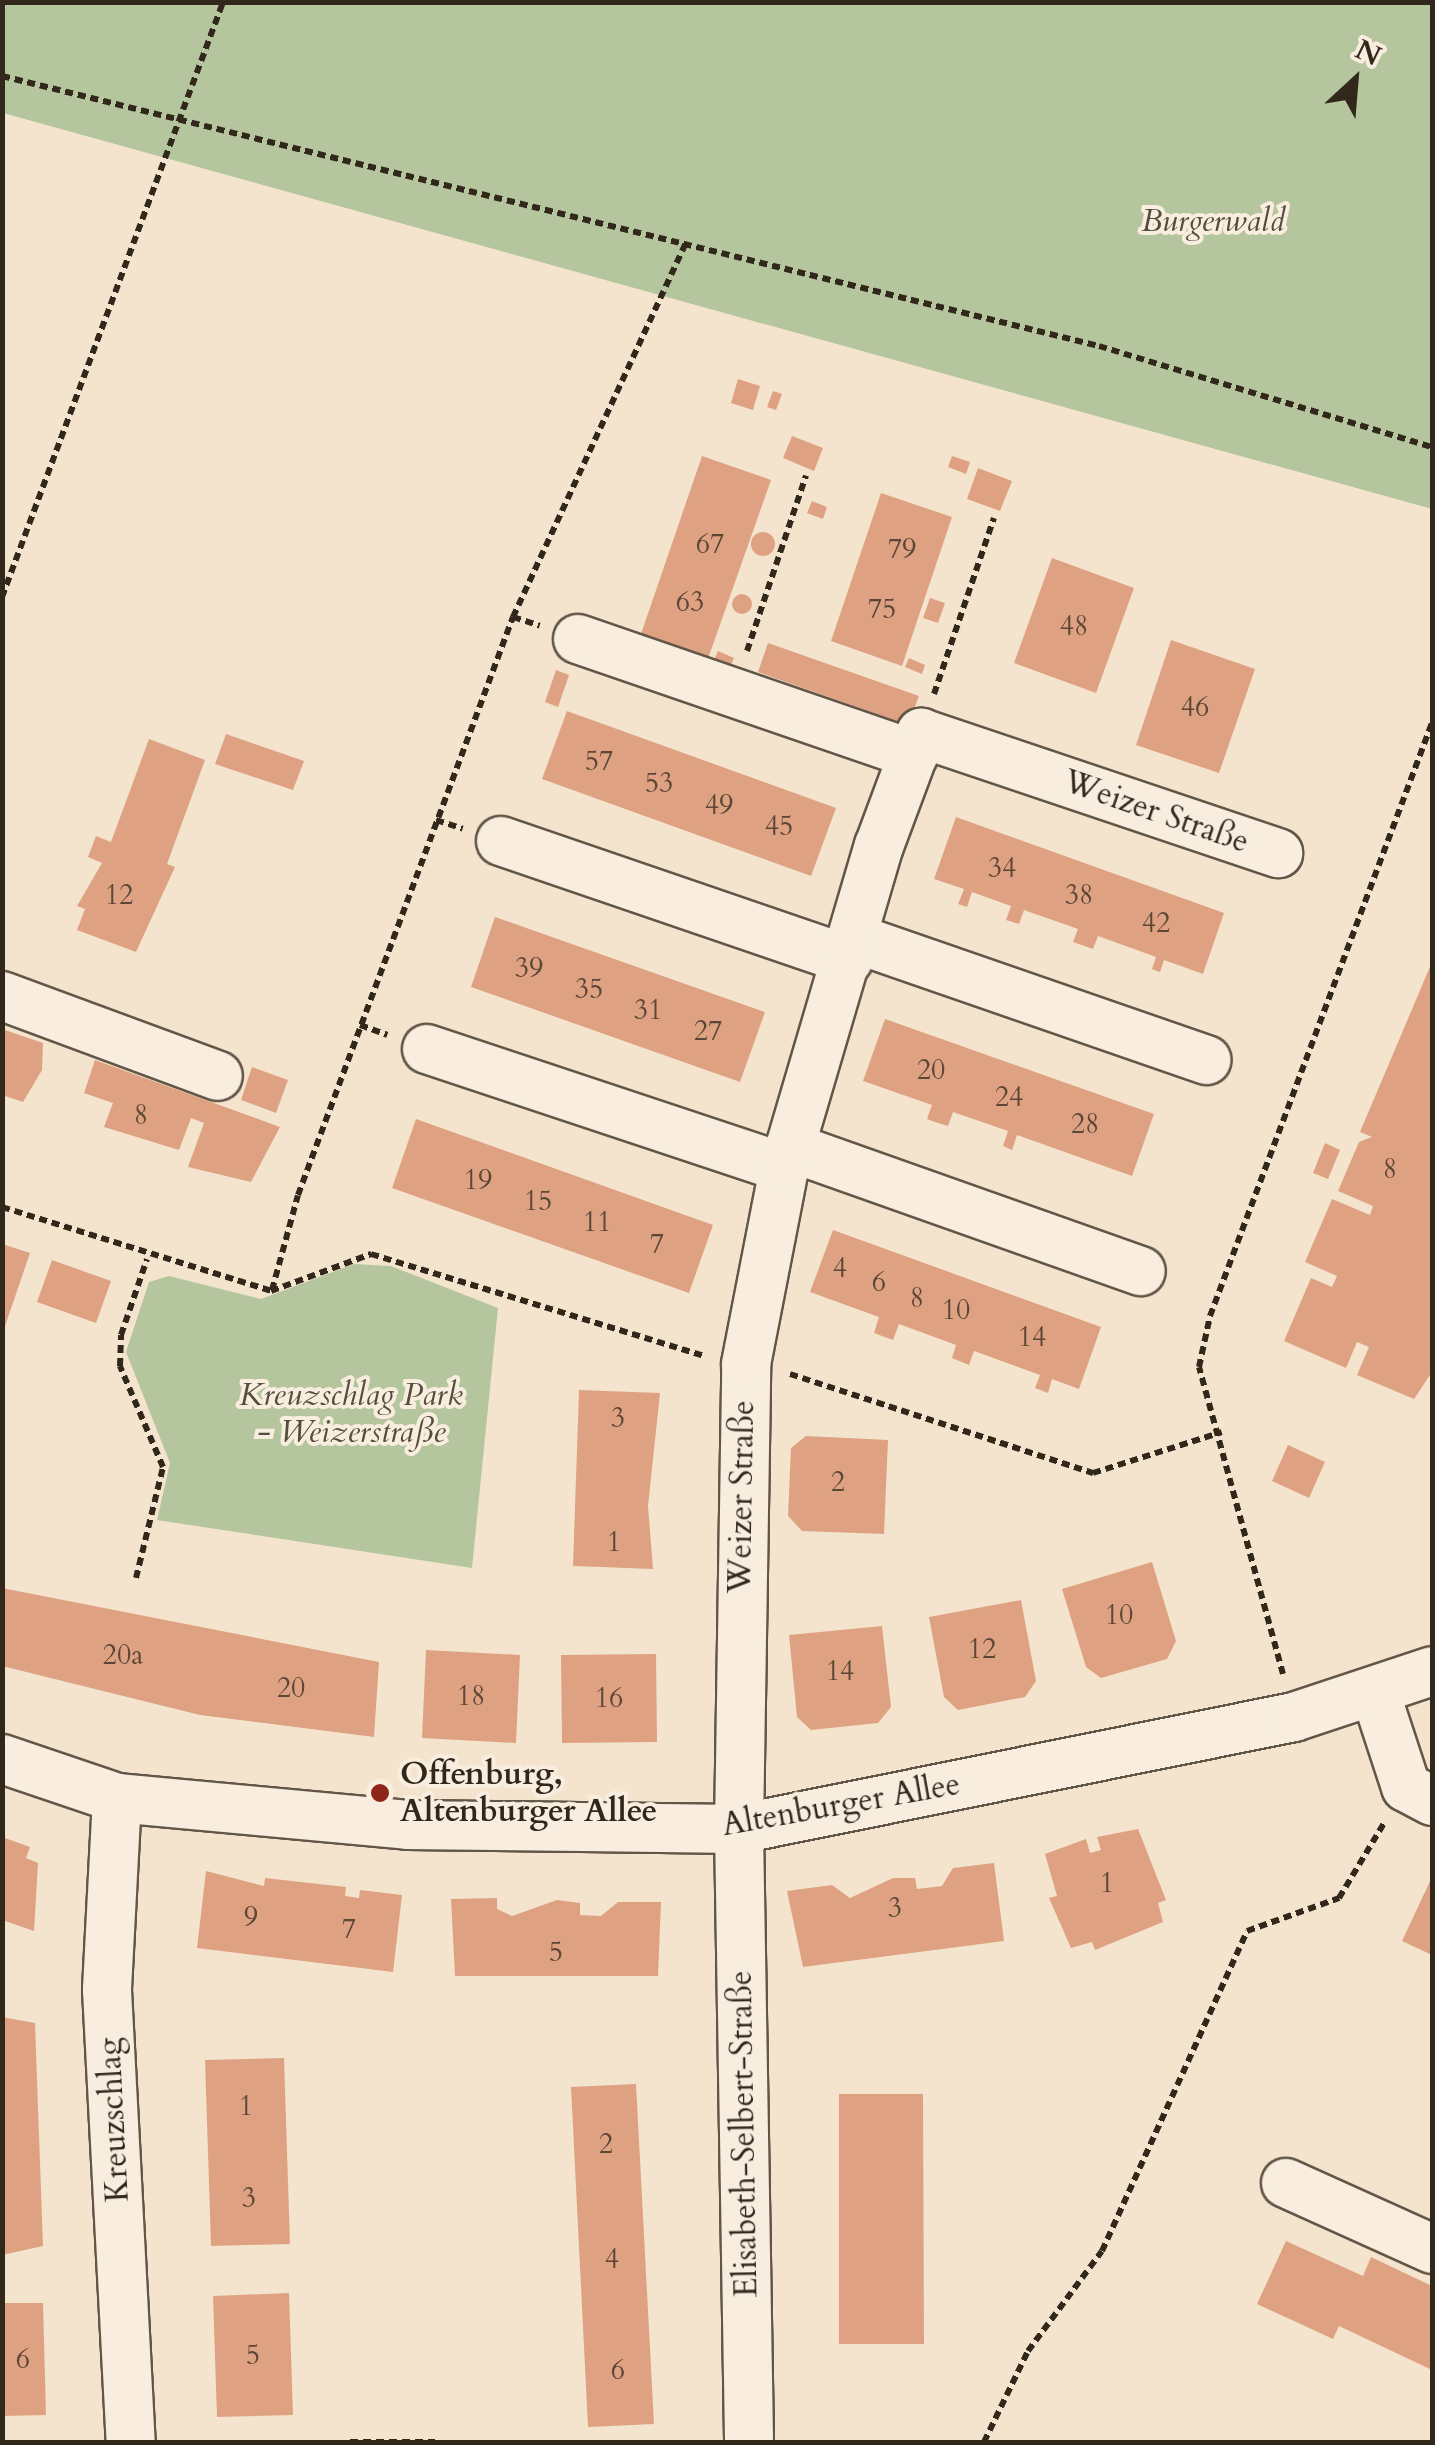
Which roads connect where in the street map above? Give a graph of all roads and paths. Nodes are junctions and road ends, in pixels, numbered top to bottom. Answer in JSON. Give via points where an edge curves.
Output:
{"nodes":[{"id":1,"x":223,"y":2,"type":"edge"},
{"id":2,"x":2,"y":76,"type":"edge"},
{"id":3,"x":183,"y":124,"type":"junction"},
{"id":4,"x":686,"y":243,"type":"junction"},
{"id":5,"x":1432,"y":447,"type":"edge"},
{"id":6,"x":806,"y":476,"type":"dead end"},
{"id":7,"x":994,"y":518,"type":"dead end"},
{"id":8,"x":2,"y":597,"type":"edge"},
{"id":9,"x":578,"y":639,"type":"dead end"},
{"id":10,"x":732,"y":695,"type":"junction"},
{"id":11,"x":1432,"y":724,"type":"edge"},
{"id":12,"x":917,"y":744,"type":"junction"},
{"id":13,"x":500,"y":841,"type":"dead end"},
{"id":14,"x":1278,"y":853,"type":"dead end"},
{"id":15,"x":851,"y":949,"type":"junction"},
{"id":16,"x":2,"y":996,"type":"edge"},
{"id":17,"x":426,"y":1049,"type":"dead end"},
{"id":18,"x":1208,"y":1060,"type":"dead end"},
{"id":19,"x":218,"y":1076,"type":"dead end"},
{"id":20,"x":787,"y":1158,"type":"junction"},
{"id":21,"x":2,"y":1207,"type":"edge"},
{"id":22,"x":147,"y":1259,"type":"junction"},
{"id":23,"x":1141,"y":1271,"type":"dead end"},
{"id":24,"x":136,"y":1578,"type":"dead end"},
{"id":25,"x":1432,"y":1670,"type":"edge"},
{"id":26,"x":1376,"y":1692,"type":"junction"},
{"id":27,"x":1294,"y":1717,"type":"junction"},
{"id":28,"x":2,"y":1759,"type":"edge"},
{"id":29,"x":1419,"y":1794,"type":"edge"},
{"id":30,"x":118,"y":1798,"type":"junction"},
{"id":31,"x":739,"y":1829,"type":"junction"},
{"id":32,"x":1286,"y":2183,"type":"dead end"},
{"id":33,"x":1432,"y":2248,"type":"edge"},
{"id":34,"x":749,"y":2439,"type":"dead end"},
{"id":35,"x":131,"y":2442,"type":"edge"},
{"id":36,"x":350,"y":2442,"type":"edge"},
{"id":37,"x":435,"y":2442,"type":"edge"},
{"id":38,"x":984,"y":2442,"type":"edge"}],
"edges":[{"from":1,"to":3,"type":"path"},
{"from":2,"to":3,"type":"path"},
{"from":3,"to":4,"type":"path"},
{"from":3,"to":8,"type":"path"},
{"from":4,"to":5,"type":"path","via":[[1099,346]]},
{"from":4,"to":22,"type":"path","via":[[513,617],[271,1291]]},
{"from":6,"to":10,"type":"path"},
{"from":7,"to":12,"type":"path"},
{"from":9,"to":10,"type":"street","name":"Weizer Straße"},
{"from":10,"to":12,"type":"street","name":"Weizer Straße"},
{"from":11,"to":27,"type":"path","via":[[1210,1316],[1200,1367]]},
{"from":12,"to":14,"type":"street","name":"Weizer Straße"},
{"from":12,"to":15,"type":"street","name":"Weizer Straße"},
{"from":13,"to":15,"type":"street"},
{"from":15,"to":18,"type":"street"},
{"from":15,"to":20,"type":"street","name":"Weizer Straße"},
{"from":16,"to":19,"type":"street"},
{"from":17,"to":20,"type":"street"},
{"from":20,"to":23,"type":"street"},
{"from":20,"to":31,"type":"street","name":"Weizer Straße","via":[[746,1364]]},
{"from":21,"to":22,"type":"path"},
{"from":22,"to":24,"type":"path","via":[[120,1366],[164,1467]]},
{"from":25,"to":26,"type":"street","name":"Altenburger Allee"},
{"from":26,"to":27,"type":"street","name":"Altenburger Allee"},
{"from":26,"to":29,"type":"street"},
{"from":27,"to":31,"type":"street","name":"Altenburger Allee"},
{"from":28,"to":30,"type":"street","name":"Altenburger Allee"},
{"from":29,"to":38,"type":"path","via":[[1338,1898],[1247,1931],[1102,2251],[1028,2351]]},
{"from":30,"to":31,"type":"street","name":"Altenburger Allee","via":[[408,1824]]},
{"from":30,"to":35,"type":"street","name":"Kreuzschlag","via":[[107,1990]]},
{"from":31,"to":34,"type":"street","name":"Elisabeth-Selbert-Straße"},
{"from":32,"to":33,"type":"street"},
{"from":36,"to":37,"type":"path"}]}
